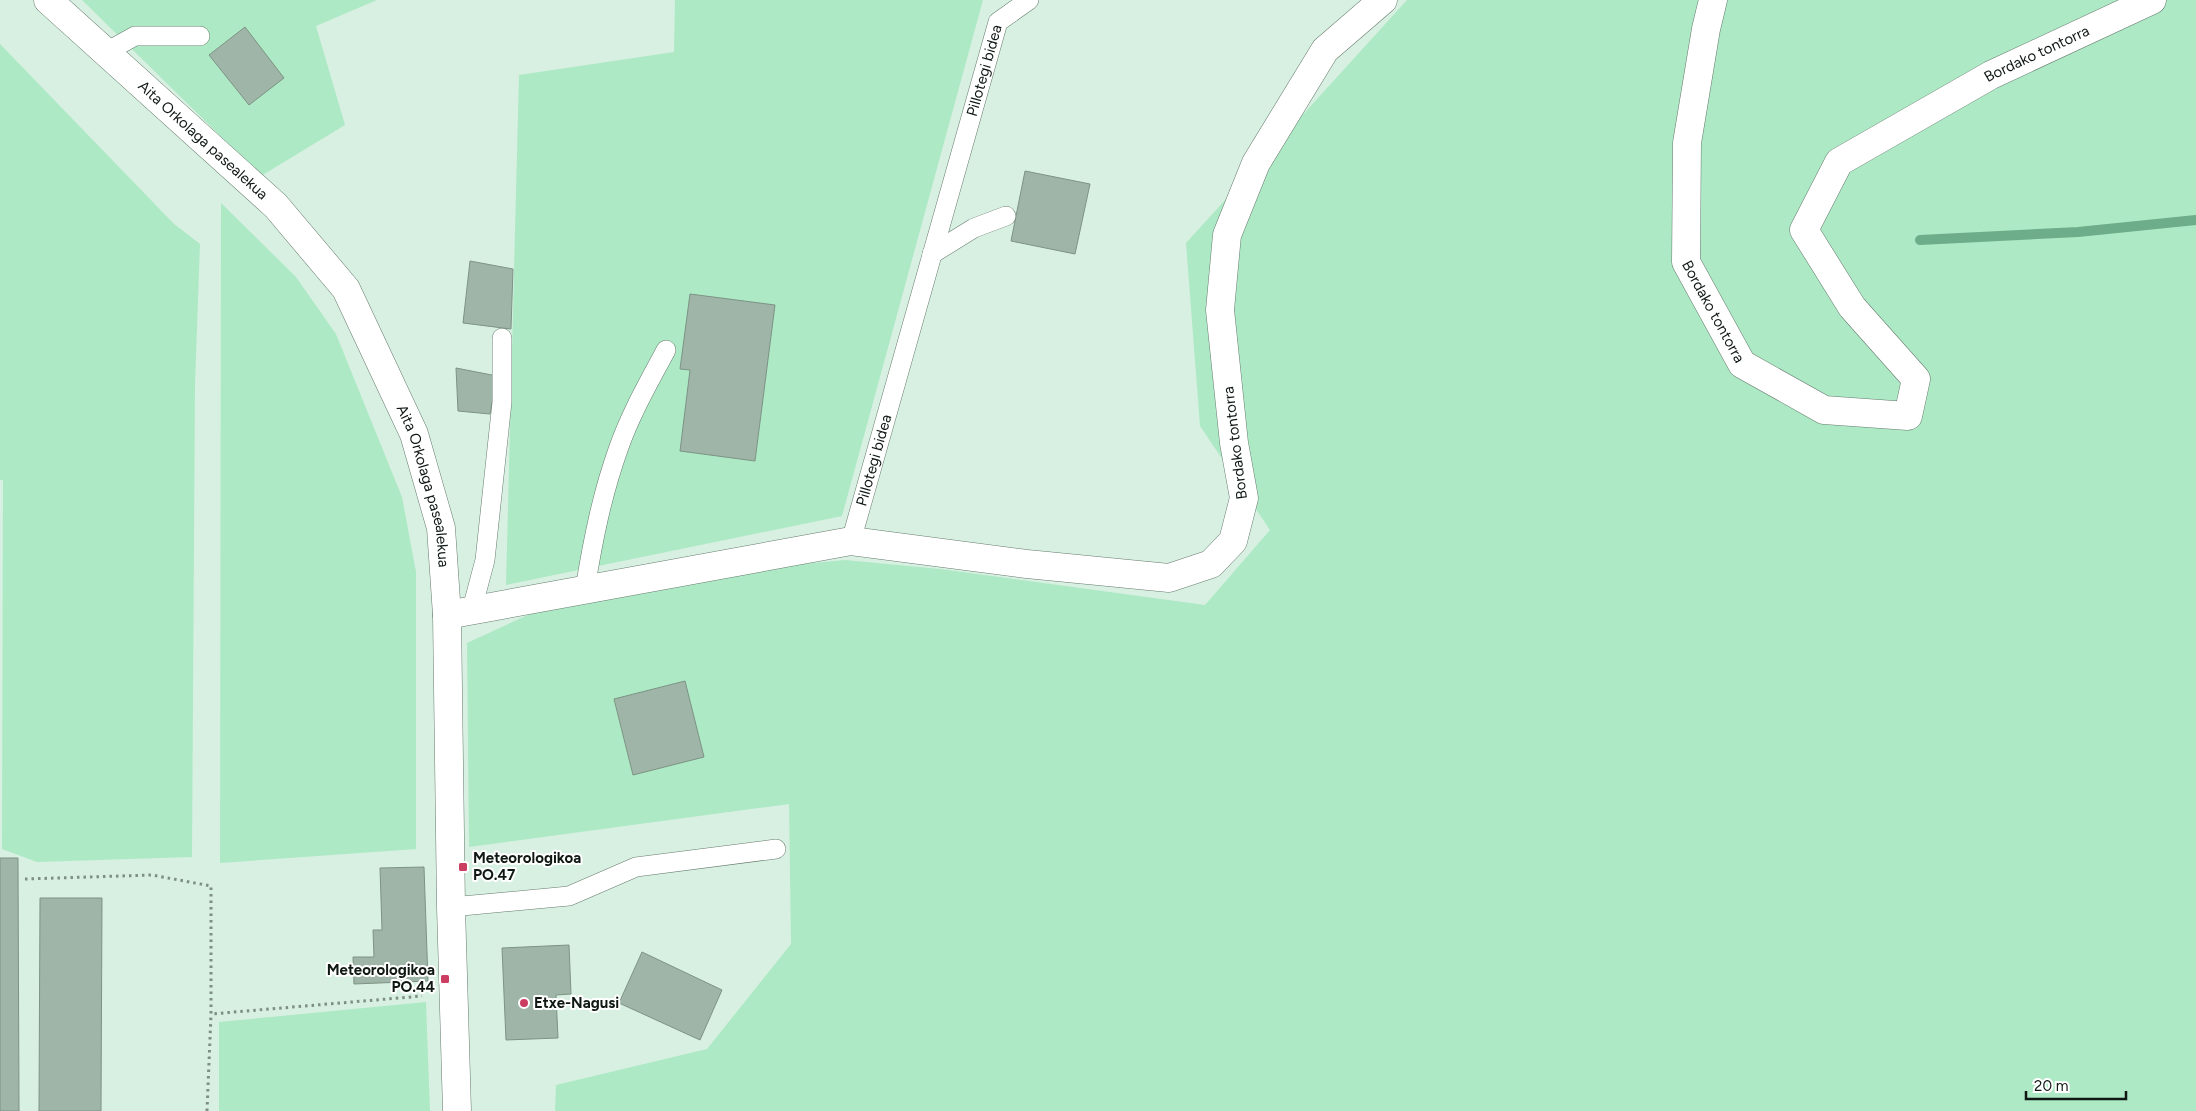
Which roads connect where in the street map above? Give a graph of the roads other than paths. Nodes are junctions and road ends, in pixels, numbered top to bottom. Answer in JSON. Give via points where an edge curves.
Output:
{"nodes":[{"id":1,"x":48,"y":0,"type":"edge"},
{"id":2,"x":1029,"y":0,"type":"edge"},
{"id":3,"x":1383,"y":0,"type":"edge"},
{"id":4,"x":1713,"y":0,"type":"edge"},
{"id":5,"x":2152,"y":0,"type":"edge"},
{"id":6,"x":200,"y":36,"type":"dead end"},
{"id":7,"x":106,"y":52,"type":"junction"},
{"id":8,"x":1006,"y":216,"type":"dead end"},
{"id":9,"x":932,"y":254,"type":"junction"},
{"id":10,"x":502,"y":338,"type":"dead end"},
{"id":11,"x":666,"y":350,"type":"dead end"},
{"id":12,"x":851,"y":542,"type":"junction"},
{"id":13,"x":585,"y":589,"type":"junction"},
{"id":14,"x":459,"y":612,"type":"junction"},
{"id":15,"x":776,"y":849,"type":"dead end"},
{"id":16,"x":451,"y":907,"type":"junction"},
{"id":17,"x":457,"y":1111,"type":"edge"}],
"edges":[{"from":1,"to":7,"type":"street","name":"Aita Orkolaga pasealekua"},
{"from":2,"to":9,"type":"lane","name":"Pillotegi bidea","via":[[998,22]]},
{"from":3,"to":12,"type":"street","name":"Bordako tontorra","via":[[1325,50],[1256,163],[1228,235],[1220,310],[1234,443],[1244,498],[1233,540],[1211,564],[1169,578]]},
{"from":4,"to":5,"type":"street","name":"Bordako tontorra","via":[[1688,143],[1686,262],[1742,364],[1824,410],[1908,416],[1916,378],[1852,307],[1804,230],[1839,162],[1991,75]]},
{"from":6,"to":7,"type":"lane","via":[[135,36]]},
{"from":7,"to":14,"type":"street","name":"Aita Orkolaga pasealekua","via":[[276,206],[346,289],[414,434],[441,528]]},
{"from":8,"to":9,"type":"lane","via":[[974,228]]},
{"from":9,"to":12,"type":"lane","name":"Pillotegi bidea"},
{"from":10,"to":14,"type":"lane","via":[[502,402],[485,560]]},
{"from":11,"to":13,"type":"lane","via":[[637,404],[619,447],[595,527]]},
{"from":12,"to":13,"type":"street"},
{"from":13,"to":14,"type":"street"},
{"from":14,"to":16,"type":"street","name":"Aita Orkolaga pasealekua"},
{"from":15,"to":16,"type":"lane","via":[[636,866],[569,896]]},
{"from":16,"to":17,"type":"street","name":"Aita Orkolaga pasealekua"}]}
